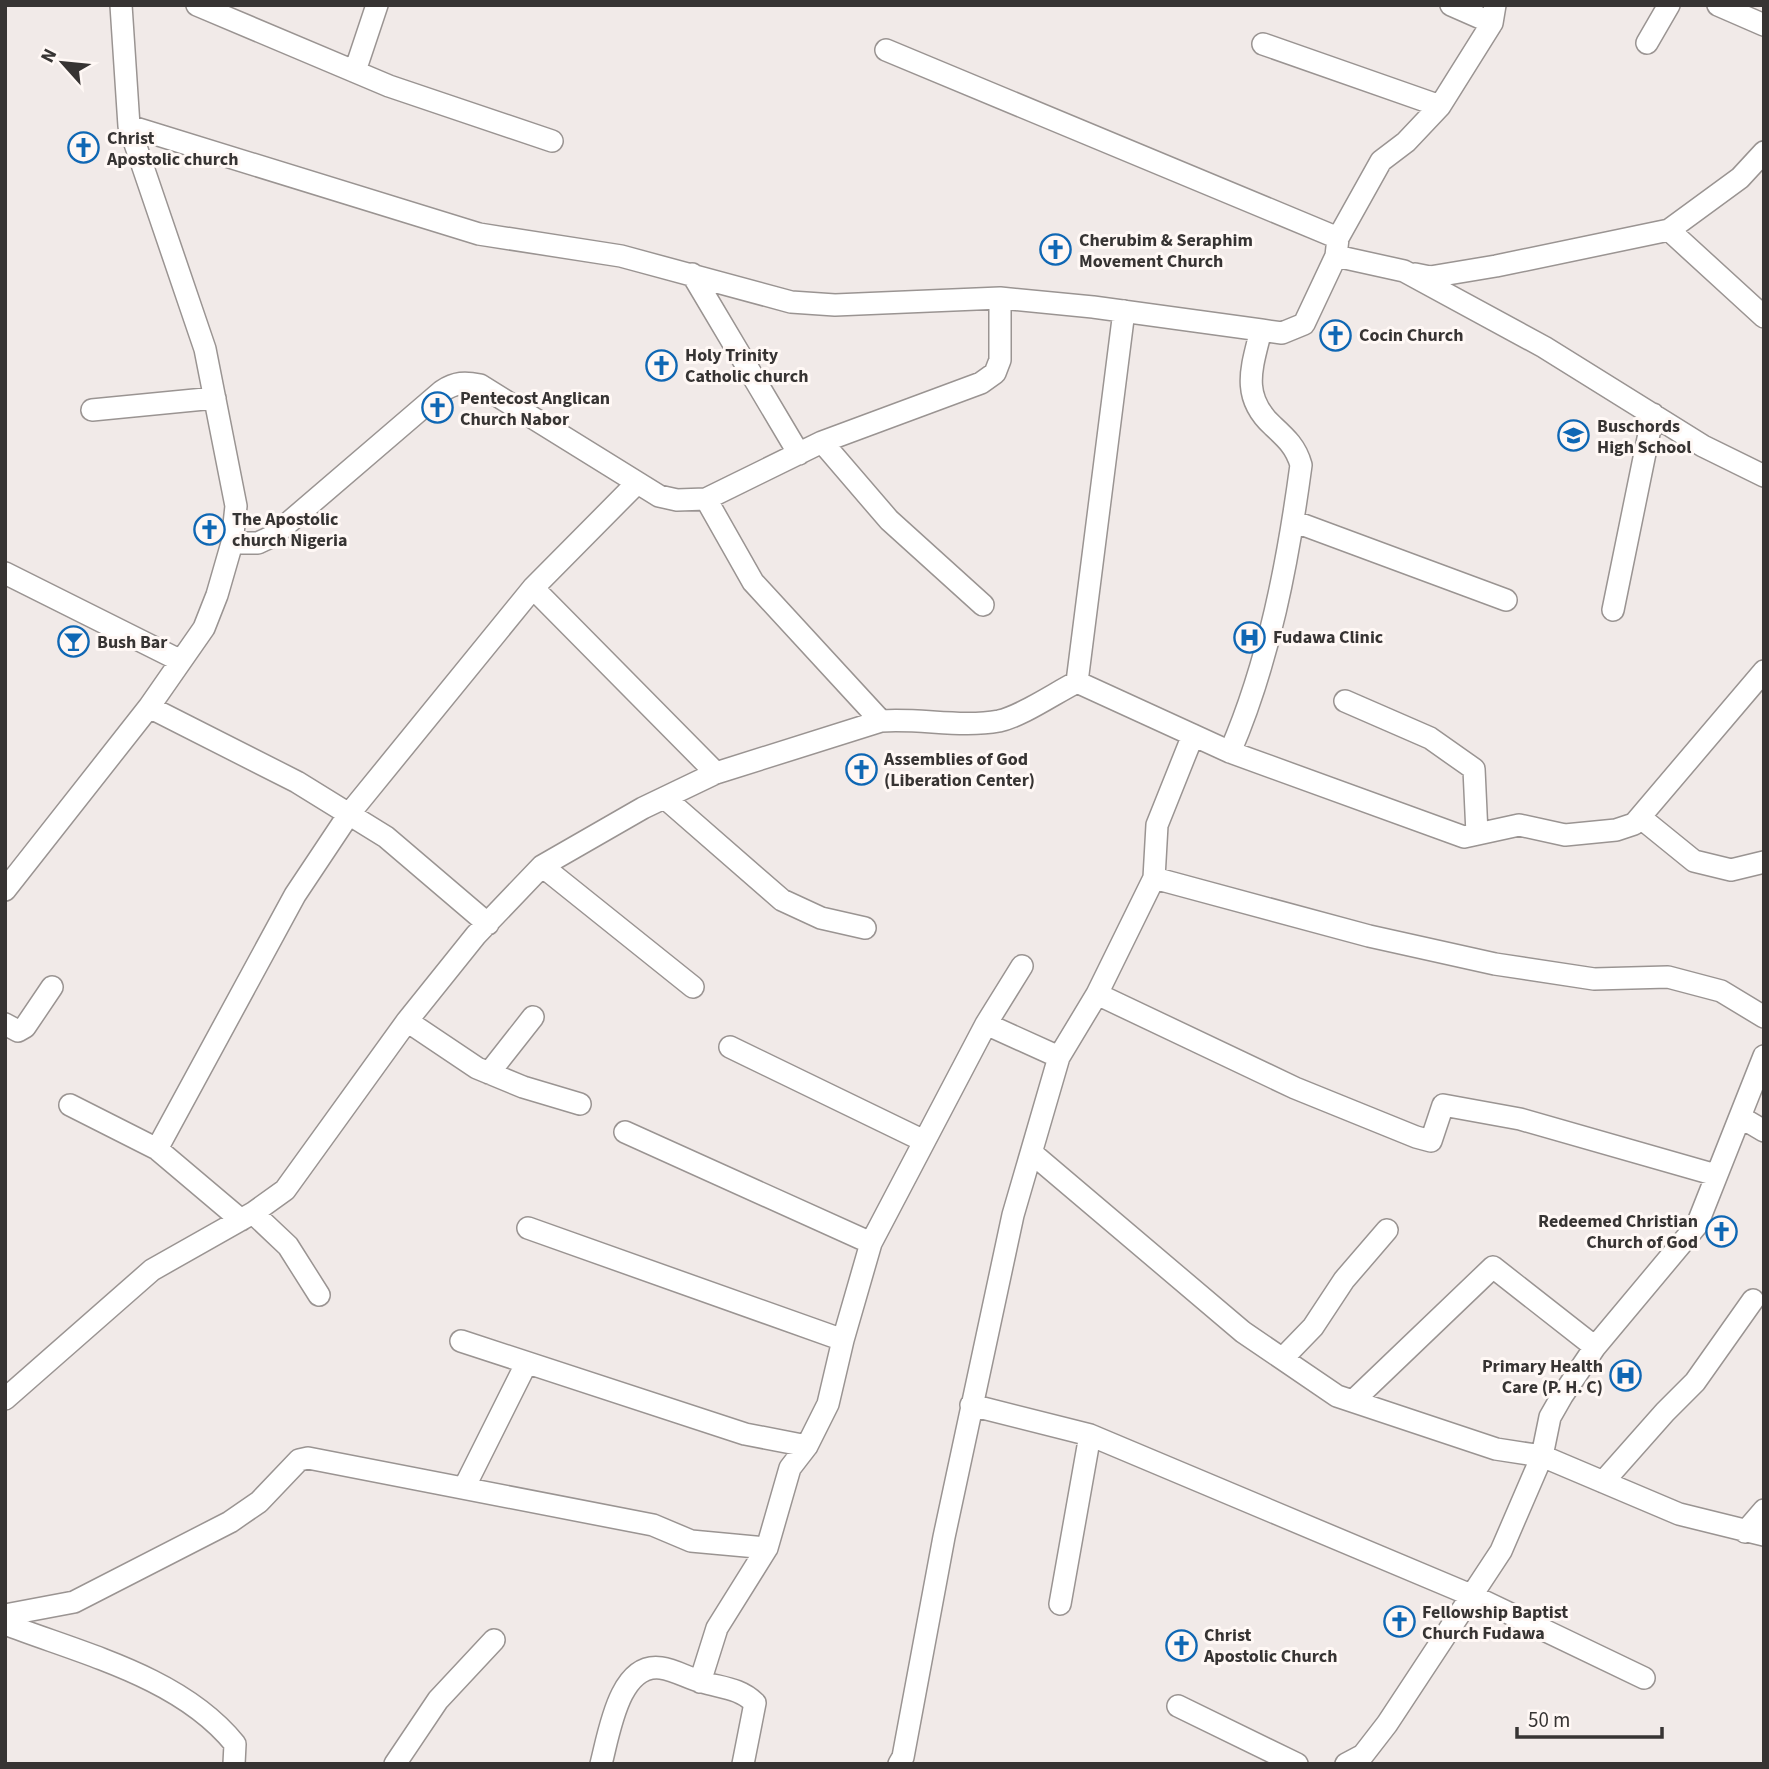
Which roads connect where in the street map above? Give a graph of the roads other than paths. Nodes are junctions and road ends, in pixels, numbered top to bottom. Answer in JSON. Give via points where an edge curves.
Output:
{"nodes":[{"id":1,"x":121,"y":5,"type":"edge"},
{"id":2,"x":197,"y":5,"type":"edge"},
{"id":3,"x":377,"y":5,"type":"edge"},
{"id":4,"x":1451,"y":5,"type":"edge"},
{"id":5,"x":1669,"y":5,"type":"edge"},
{"id":6,"x":1718,"y":5,"type":"edge"},
{"id":7,"x":1493,"y":14,"type":"edge"},
{"id":8,"x":1764,"y":25,"type":"edge"},
{"id":9,"x":1647,"y":43,"type":"dead end"},
{"id":10,"x":1263,"y":44,"type":"dead end"},
{"id":11,"x":886,"y":50,"type":"dead end"},
{"id":12,"x":355,"y":71,"type":"junction"},
{"id":13,"x":1440,"y":106,"type":"junction"},
{"id":14,"x":129,"y":126,"type":"junction"},
{"id":15,"x":552,"y":141,"type":"dead end"},
{"id":16,"x":1764,"y":152,"type":"edge"},
{"id":17,"x":1669,"y":230,"type":"junction"},
{"id":18,"x":1337,"y":247,"type":"junction"},
{"id":19,"x":1405,"y":271,"type":"junction"},
{"id":20,"x":692,"y":274,"type":"junction"},
{"id":21,"x":1000,"y":298,"type":"junction"},
{"id":22,"x":1124,"y":311,"type":"junction"},
{"id":23,"x":1764,"y":317,"type":"edge"},
{"id":24,"x":1261,"y":330,"type":"junction"},
{"id":25,"x":215,"y":398,"type":"junction"},
{"id":26,"x":92,"y":410,"type":"dead end"},
{"id":27,"x":1653,"y":414,"type":"junction"},
{"id":28,"x":822,"y":442,"type":"junction"},
{"id":29,"x":799,"y":454,"type":"junction"},
{"id":30,"x":1764,"y":477,"type":"edge"},
{"id":31,"x":636,"y":484,"type":"junction"},
{"id":32,"x":706,"y":499,"type":"junction"},
{"id":33,"x":1293,"y":522,"type":"junction"},
{"id":34,"x":232,"y":543,"type":"junction"},
{"id":35,"x":5,"y":573,"type":"edge"},
{"id":36,"x":533,"y":588,"type":"junction"},
{"id":37,"x":1506,"y":600,"type":"dead end"},
{"id":38,"x":983,"y":605,"type":"dead end"},
{"id":39,"x":1613,"y":610,"type":"dead end"},
{"id":40,"x":179,"y":660,"type":"junction"},
{"id":41,"x":1764,"y":671,"type":"edge"},
{"id":42,"x":1077,"y":682,"type":"junction"},
{"id":43,"x":1345,"y":701,"type":"dead end"},
{"id":44,"x":149,"y":707,"type":"junction"},
{"id":45,"x":881,"y":721,"type":"junction"},
{"id":46,"x":1193,"y":735,"type":"junction"},
{"id":47,"x":1230,"y":752,"type":"junction"},
{"id":48,"x":716,"y":773,"type":"junction"},
{"id":49,"x":665,"y":797,"type":"junction"},
{"id":50,"x":349,"y":814,"type":"junction"},
{"id":51,"x":1641,"y":818,"type":"junction"},
{"id":52,"x":1477,"y":834,"type":"junction"},
{"id":53,"x":1764,"y":862,"type":"edge"},
{"id":54,"x":542,"y":866,"type":"junction"},
{"id":55,"x":1154,"y":878,"type":"junction"},
{"id":56,"x":5,"y":890,"type":"edge"},
{"id":57,"x":488,"y":924,"type":"junction"},
{"id":58,"x":865,"y":928,"type":"dead end"},
{"id":59,"x":1022,"y":967,"type":"dead end"},
{"id":60,"x":52,"y":986,"type":"dead end"},
{"id":61,"x":693,"y":987,"type":"dead end"},
{"id":62,"x":1097,"y":993,"type":"junction"},
{"id":63,"x":533,"y":1017,"type":"dead end"},
{"id":64,"x":1764,"y":1017,"type":"edge"},
{"id":65,"x":407,"y":1021,"type":"junction"},
{"id":66,"x":5,"y":1024,"type":"edge"},
{"id":67,"x":986,"y":1024,"type":"junction"},
{"id":68,"x":730,"y":1047,"type":"dead end"},
{"id":69,"x":1059,"y":1056,"type":"junction"},
{"id":70,"x":1764,"y":1056,"type":"edge"},
{"id":71,"x":489,"y":1073,"type":"junction"},
{"id":72,"x":580,"y":1104,"type":"dead end"},
{"id":73,"x":70,"y":1105,"type":"dead end"},
{"id":74,"x":1742,"y":1118,"type":"junction"},
{"id":75,"x":1764,"y":1131,"type":"edge"},
{"id":76,"x":625,"y":1132,"type":"dead end"},
{"id":77,"x":924,"y":1141,"type":"junction"},
{"id":78,"x":157,"y":1149,"type":"junction"},
{"id":79,"x":1033,"y":1154,"type":"junction"},
{"id":80,"x":1716,"y":1175,"type":"junction"},
{"id":81,"x":247,"y":1217,"type":"junction"},
{"id":82,"x":528,"y":1228,"type":"dead end"},
{"id":83,"x":1387,"y":1230,"type":"dead end"},
{"id":84,"x":871,"y":1243,"type":"junction"},
{"id":85,"x":319,"y":1295,"type":"dead end"},
{"id":86,"x":1753,"y":1300,"type":"dead end"},
{"id":87,"x":843,"y":1340,"type":"junction"},
{"id":88,"x":461,"y":1341,"type":"dead end"},
{"id":89,"x":1595,"y":1347,"type":"junction"},
{"id":90,"x":1283,"y":1358,"type":"junction"},
{"id":91,"x":526,"y":1364,"type":"junction"},
{"id":92,"x":5,"y":1399,"type":"edge"},
{"id":93,"x":1353,"y":1401,"type":"junction"},
{"id":94,"x":971,"y":1405,"type":"junction"},
{"id":95,"x":1090,"y":1435,"type":"junction"},
{"id":96,"x":807,"y":1446,"type":"junction"},
{"id":97,"x":1542,"y":1456,"type":"junction"},
{"id":98,"x":1603,"y":1482,"type":"junction"},
{"id":99,"x":464,"y":1488,"type":"junction"},
{"id":100,"x":1764,"y":1510,"type":"edge"},
{"id":101,"x":1754,"y":1533,"type":"edge"},
{"id":102,"x":767,"y":1548,"type":"junction"},
{"id":103,"x":1474,"y":1596,"type":"junction"},
{"id":104,"x":1060,"y":1604,"type":"dead end"},
{"id":105,"x":5,"y":1615,"type":"edge"},
{"id":106,"x":5,"y":1624,"type":"edge"},
{"id":107,"x":494,"y":1640,"type":"dead end"},
{"id":108,"x":1644,"y":1678,"type":"dead end"},
{"id":109,"x":700,"y":1682,"type":"junction"},
{"id":110,"x":1178,"y":1706,"type":"dead end"},
{"id":111,"x":234,"y":1764,"type":"edge"},
{"id":112,"x":395,"y":1764,"type":"edge"},
{"id":113,"x":601,"y":1764,"type":"edge"},
{"id":114,"x":743,"y":1764,"type":"edge"},
{"id":115,"x":899,"y":1764,"type":"edge"},
{"id":116,"x":1297,"y":1764,"type":"edge"},
{"id":117,"x":1349,"y":1764,"type":"edge"}],
"edges":[{"from":1,"to":14,"type":"street"},
{"from":2,"to":12,"type":"street"},
{"from":3,"to":12,"type":"street"},
{"from":4,"to":7,"type":"street"},
{"from":5,"to":9,"type":"street"},
{"from":6,"to":8,"type":"street"},
{"from":7,"to":13,"type":"street"},
{"from":10,"to":13,"type":"street"},
{"from":11,"to":18,"type":"street"},
{"from":12,"to":15,"type":"street"},
{"from":13,"to":18,"type":"street","via":[[1381,161]]},
{"from":14,"to":20,"type":"street","via":[[479,234],[621,256]]},
{"from":14,"to":25,"type":"street","via":[[205,349]]},
{"from":16,"to":17,"type":"street","via":[[1740,178]]},
{"from":17,"to":19,"type":"street","via":[[1430,277]]},
{"from":17,"to":23,"type":"street"},
{"from":18,"to":19,"type":"street"},
{"from":18,"to":24,"type":"street","via":[[1304,324],[1282,333]]},
{"from":19,"to":27,"type":"street","via":[[1544,346]]},
{"from":20,"to":21,"type":"street","via":[[791,302]]},
{"from":20,"to":29,"type":"street"},
{"from":21,"to":22,"type":"street"},
{"from":21,"to":28,"type":"street","via":[[1000,360],[995,373],[981,383]]},
{"from":22,"to":24,"type":"street"},
{"from":22,"to":42,"type":"street"},
{"from":24,"to":33,"type":"street","via":[[1251,392],[1266,419],[1296,449],[1301,465]]},
{"from":25,"to":26,"type":"street"},
{"from":25,"to":34,"type":"street","via":[[236,506]]},
{"from":27,"to":30,"type":"street"},
{"from":27,"to":39,"type":"street"},
{"from":28,"to":29,"type":"street"},
{"from":28,"to":38,"type":"street","via":[[889,520]]},
{"from":29,"to":32,"type":"street"},
{"from":31,"to":32,"type":"street","via":[[677,500]]},
{"from":31,"to":34,"type":"street","via":[[480,385],[466,382],[453,384],[273,536],[258,543]]},
{"from":31,"to":36,"type":"street"},
{"from":32,"to":45,"type":"street","via":[[753,582]]},
{"from":33,"to":37,"type":"street"},
{"from":33,"to":47,"type":"street","via":[[1248,713]]},
{"from":34,"to":40,"type":"street","via":[[204,628]]},
{"from":35,"to":40,"type":"street"},
{"from":36,"to":48,"type":"street"},
{"from":36,"to":50,"type":"street"},
{"from":40,"to":44,"type":"street"},
{"from":41,"to":51,"type":"street"},
{"from":42,"to":45,"type":"street","via":[[1002,721]]},
{"from":42,"to":46,"type":"street"},
{"from":43,"to":52,"type":"street","via":[[1430,738],[1474,769]]},
{"from":44,"to":50,"type":"street","via":[[297,782]]},
{"from":44,"to":56,"type":"street"},
{"from":45,"to":48,"type":"street"},
{"from":46,"to":47,"type":"street"},
{"from":46,"to":55,"type":"street","via":[[1157,825]]},
{"from":47,"to":52,"type":"street","via":[[1464,837]]},
{"from":48,"to":49,"type":"street"},
{"from":49,"to":54,"type":"street"},
{"from":49,"to":58,"type":"street","via":[[782,900],[821,918]]},
{"from":50,"to":57,"type":"street","via":[[386,837]]},
{"from":50,"to":78,"type":"street","via":[[295,895]]},
{"from":51,"to":52,"type":"street","via":[[1616,830],[1565,835],[1519,825]]},
{"from":51,"to":53,"type":"street","via":[[1694,861],[1731,870]]},
{"from":54,"to":57,"type":"street"},
{"from":54,"to":61,"type":"street"},
{"from":55,"to":62,"type":"street"},
{"from":55,"to":64,"type":"street","via":[[1369,936],[1495,964],[1594,979],[1668,977],[1721,991]]},
{"from":57,"to":65,"type":"street"},
{"from":59,"to":67,"type":"street"},
{"from":60,"to":66,"type":"street","via":[[25,1027],[18,1031]]},
{"from":62,"to":69,"type":"street"},
{"from":62,"to":80,"type":"street","via":[[1295,1088],[1416,1137],[1431,1141],[1443,1105],[1520,1119]]},
{"from":63,"to":71,"type":"street"},
{"from":65,"to":71,"type":"street"},
{"from":65,"to":81,"type":"street","via":[[285,1190]]},
{"from":67,"to":69,"type":"street"},
{"from":67,"to":77,"type":"street"},
{"from":68,"to":77,"type":"street"},
{"from":69,"to":79,"type":"street"},
{"from":70,"to":74,"type":"street"},
{"from":71,"to":72,"type":"street"},
{"from":73,"to":78,"type":"street"},
{"from":74,"to":75,"type":"street"},
{"from":74,"to":80,"type":"street"},
{"from":76,"to":84,"type":"street"},
{"from":77,"to":84,"type":"street"},
{"from":78,"to":81,"type":"street"},
{"from":79,"to":90,"type":"street","via":[[1243,1332]]},
{"from":79,"to":94,"type":"street","via":[[1013,1215]]},
{"from":80,"to":89,"type":"street","via":[[1697,1225]]},
{"from":81,"to":85,"type":"street","via":[[288,1246]]},
{"from":81,"to":92,"type":"street","via":[[152,1270]]},
{"from":82,"to":87,"type":"street"},
{"from":83,"to":90,"type":"street","via":[[1344,1280],[1313,1327]]},
{"from":84,"to":87,"type":"street"},
{"from":86,"to":98,"type":"street","via":[[1695,1382]]},
{"from":87,"to":96,"type":"street","via":[[828,1404]]},
{"from":88,"to":91,"type":"street"},
{"from":89,"to":93,"type":"street","via":[[1493,1268]]},
{"from":89,"to":97,"type":"street","via":[[1550,1417]]},
{"from":90,"to":93,"type":"street","via":[[1337,1396]]},
{"from":91,"to":96,"type":"street","via":[[745,1434]]},
{"from":91,"to":99,"type":"street"},
{"from":93,"to":97,"type":"street","via":[[1496,1450]]},
{"from":94,"to":95,"type":"street"},
{"from":94,"to":115,"type":"street","via":[[904,1757]]},
{"from":95,"to":103,"type":"street"},
{"from":95,"to":104,"type":"street"},
{"from":96,"to":102,"type":"street","via":[[790,1468]]},
{"from":97,"to":98,"type":"street"},
{"from":97,"to":103,"type":"street","via":[[1501,1550]]},
{"from":98,"to":101,"type":"street","via":[[1679,1514]]},
{"from":99,"to":102,"type":"street","via":[[653,1525],[691,1541]]},
{"from":99,"to":105,"type":"street","via":[[321,1459],[299,1460],[259,1502],[230,1522],[74,1602]]},
{"from":100,"to":101,"type":"street"},
{"from":102,"to":109,"type":"street","via":[[717,1628]]},
{"from":103,"to":108,"type":"street"},
{"from":103,"to":117,"type":"street","via":[[1387,1724],[1363,1755]]},
{"from":106,"to":111,"type":"street","via":[[131,1672],[194,1705],[235,1744]]},
{"from":107,"to":112,"type":"street","via":[[438,1700]]},
{"from":109,"to":113,"type":"street","via":[[659,1668],[643,1668],[631,1678],[618,1702]]},
{"from":109,"to":114,"type":"street","via":[[745,1692],[755,1703]]},
{"from":110,"to":116,"type":"street"}]}
